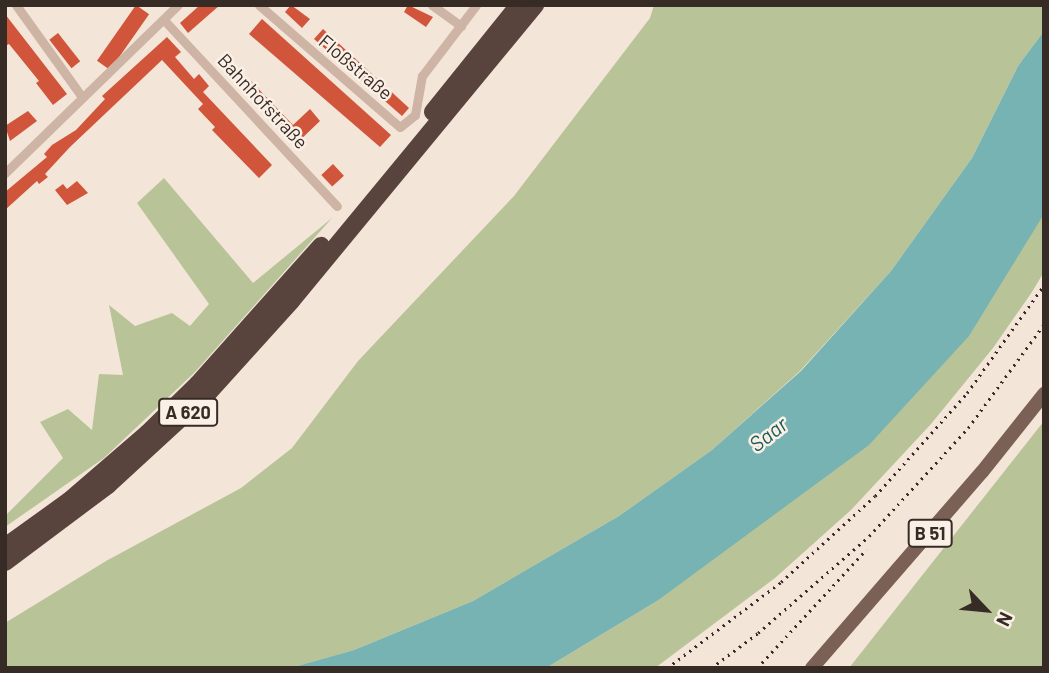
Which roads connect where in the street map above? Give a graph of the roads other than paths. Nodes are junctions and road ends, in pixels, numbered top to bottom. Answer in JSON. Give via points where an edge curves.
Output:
{"nodes":[{"id":1,"x":16,"y":5,"type":"edge"},
{"id":2,"x":177,"y":5,"type":"edge"},
{"id":3,"x":260,"y":5,"type":"edge"},
{"id":4,"x":432,"y":5,"type":"edge"},
{"id":5,"x":476,"y":5,"type":"edge"},
{"id":6,"x":519,"y":5,"type":"edge"},
{"id":7,"x":535,"y":5,"type":"edge"},
{"id":8,"x":163,"y":20,"type":"junction"},
{"id":9,"x":461,"y":26,"type":"junction"},
{"id":10,"x":82,"y":97,"type":"junction"},
{"id":11,"x":427,"y":128,"type":"junction"},
{"id":12,"x":5,"y":173,"type":"edge"},
{"id":13,"x":337,"y":206,"type":"dead end"},
{"id":14,"x":341,"y":232,"type":"junction"},
{"id":15,"x":1044,"y":394,"type":"edge"},
{"id":16,"x":5,"y":547,"type":"edge"},
{"id":17,"x":5,"y":562,"type":"edge"},
{"id":18,"x":812,"y":668,"type":"edge"}],
"edges":[{"from":1,"to":10,"type":"street"},
{"from":2,"to":8,"type":"street"},
{"from":3,"to":9,"type":"street","name":"Floßstraße","via":[[400,127],[415,115],[422,76]]},
{"from":4,"to":9,"type":"street"},
{"from":5,"to":9,"type":"street"},
{"from":6,"to":11,"type":"highway","number":"A 620"},
{"from":7,"to":11,"type":"highway","number":"A 620"},
{"from":8,"to":10,"type":"street"},
{"from":8,"to":13,"type":"street","name":"Bahnhofstraße"},
{"from":10,"to":12,"type":"street"},
{"from":11,"to":14,"type":"highway","number":"A 620"},
{"from":14,"to":16,"type":"highway","number":"A 620","via":[[148,433],[69,501]]},
{"from":14,"to":17,"type":"highway","number":"A 620","via":[[251,346],[173,426],[97,494]]},
{"from":15,"to":18,"type":"main road","number":"B 51"}]}
